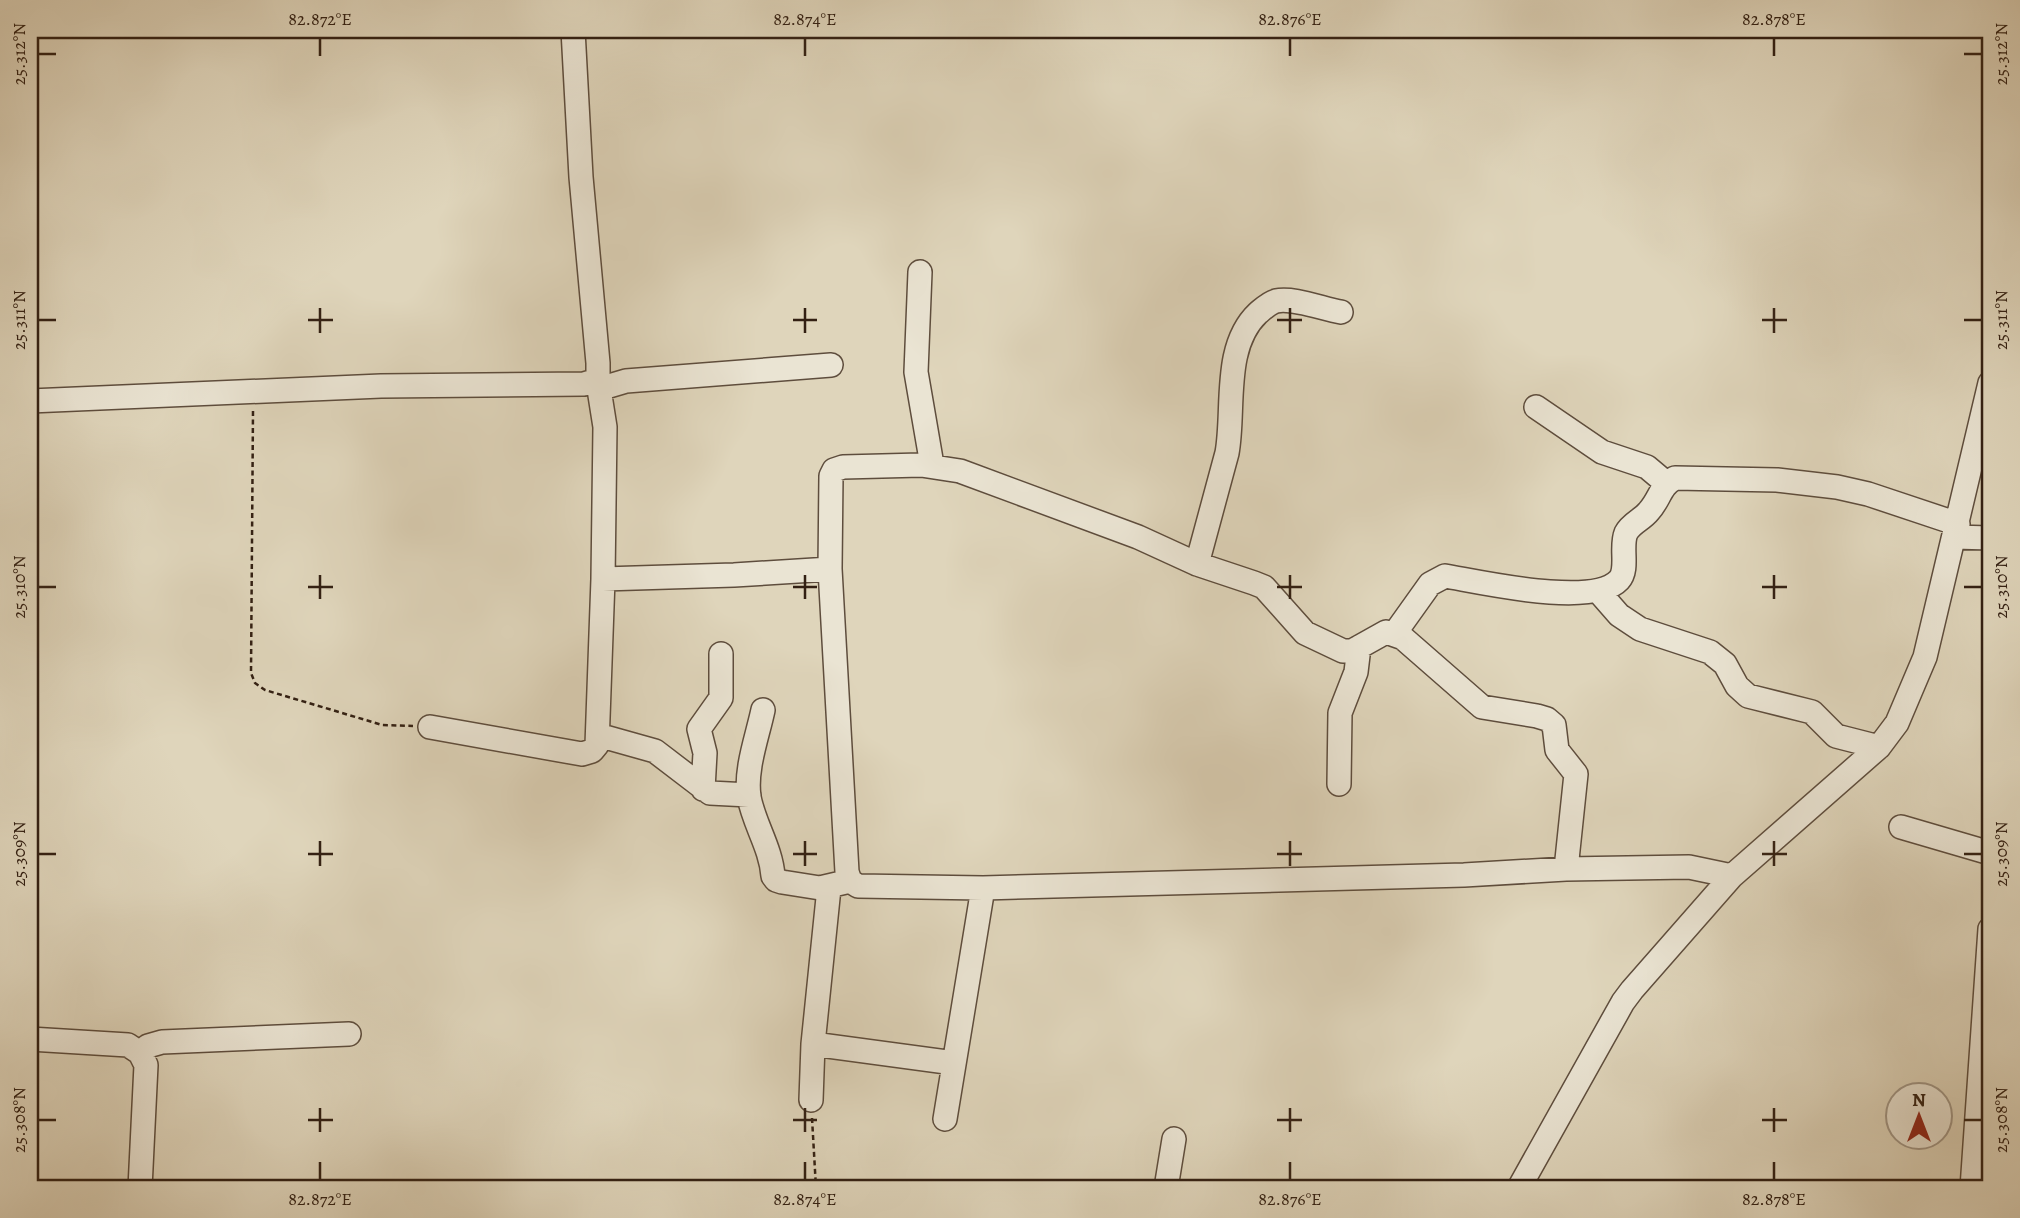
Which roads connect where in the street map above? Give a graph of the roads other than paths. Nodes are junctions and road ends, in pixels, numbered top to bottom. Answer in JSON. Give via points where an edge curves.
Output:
{"nodes":[{"id":1,"x":573,"y":30,"type":"edge"},
{"id":2,"x":920,"y":272,"type":"dead end"},
{"id":3,"x":1341,"y":312,"type":"dead end"},
{"id":4,"x":831,"y":365,"type":"dead end"},
{"id":5,"x":1990,"y":383,"type":"edge"},
{"id":6,"x":597,"y":385,"type":"junction"},
{"id":7,"x":30,"y":401,"type":"edge"},
{"id":8,"x":1535,"y":407,"type":"dead end"},
{"id":9,"x":932,"y":465,"type":"junction"},
{"id":10,"x":1666,"y":483,"type":"junction"},
{"id":11,"x":1956,"y":531,"type":"junction"},
{"id":12,"x":1990,"y":538,"type":"edge"},
{"id":13,"x":1197,"y":564,"type":"junction"},
{"id":14,"x":830,"y":569,"type":"junction"},
{"id":15,"x":603,"y":579,"type":"junction"},
{"id":16,"x":1598,"y":591,"type":"junction"},
{"id":17,"x":1395,"y":633,"type":"junction"},
{"id":18,"x":1359,"y":647,"type":"junction"},
{"id":19,"x":721,"y":654,"type":"dead end"},
{"id":20,"x":763,"y":710,"type":"dead end"},
{"id":21,"x":430,"y":727,"type":"road end"},
{"id":22,"x":598,"y":735,"type":"junction"},
{"id":23,"x":1879,"y":747,"type":"junction"},
{"id":24,"x":1339,"y":784,"type":"dead end"},
{"id":25,"x":703,"y":789,"type":"junction"},
{"id":26,"x":749,"y":795,"type":"junction"},
{"id":27,"x":1901,"y":827,"type":"dead end"},
{"id":28,"x":1990,"y":853,"type":"edge"},
{"id":29,"x":1566,"y":869,"type":"junction"},
{"id":30,"x":1732,"y":876,"type":"junction"},
{"id":31,"x":840,"y":884,"type":"junction"},
{"id":32,"x":983,"y":888,"type":"junction"},
{"id":33,"x":1990,"y":929,"type":"edge"},
{"id":34,"x":349,"y":1034,"type":"dead end"},
{"id":35,"x":30,"y":1039,"type":"edge"},
{"id":36,"x":813,"y":1044,"type":"junction"},
{"id":37,"x":141,"y":1053,"type":"junction"},
{"id":38,"x":954,"y":1063,"type":"junction"},
{"id":39,"x":811,"y":1100,"type":"road end"},
{"id":40,"x":945,"y":1119,"type":"dead end"},
{"id":41,"x":1174,"y":1139,"type":"dead end"},
{"id":42,"x":140,"y":1188,"type":"edge"},
{"id":43,"x":1166,"y":1188,"type":"edge"},
{"id":44,"x":1519,"y":1188,"type":"edge"},
{"id":45,"x":1972,"y":1188,"type":"edge"}],
"edges":[{"from":1,"to":6,"type":"street"},
{"from":2,"to":9,"type":"street","via":[[916,372]]},
{"from":3,"to":13,"type":"street","via":[[1275,301],[1245,329],[1231,380],[1227,453]]},
{"from":4,"to":6,"type":"street"},
{"from":5,"to":11,"type":"street"},
{"from":6,"to":7,"type":"street","via":[[381,386]]},
{"from":6,"to":15,"type":"street","via":[[605,427]]},
{"from":8,"to":10,"type":"street","via":[[1602,452],[1647,467]]},
{"from":9,"to":13,"type":"street","via":[[960,471],[1138,537]]},
{"from":9,"to":14,"type":"street","via":[[834,470]]},
{"from":10,"to":11,"type":"street","via":[[1686,477],[1838,487],[1868,494]]},
{"from":10,"to":16,"type":"street","via":[[1649,512],[1627,531],[1618,582]]},
{"from":11,"to":12,"type":"street"},
{"from":11,"to":23,"type":"street","via":[[1920,670],[1897,723]]},
{"from":13,"to":18,"type":"street","via":[[1264,587],[1314,639],[1343,651]]},
{"from":14,"to":15,"type":"street"},
{"from":14,"to":31,"type":"street","via":[[847,872]]},
{"from":15,"to":22,"type":"street"},
{"from":16,"to":17,"type":"street","via":[[1572,594],[1445,576],[1430,584]]},
{"from":16,"to":23,"type":"street","via":[[1619,615],[1640,629],[1720,658],[1748,696],[1812,712],[1836,736]]},
{"from":17,"to":18,"type":"street","via":[[1377,635]]},
{"from":17,"to":29,"type":"street","via":[[1482,707],[1537,716],[1554,725],[1557,750],[1576,774]]},
{"from":18,"to":24,"type":"street","via":[[1356,672],[1340,713]]},
{"from":19,"to":25,"type":"street","via":[[721,698],[699,729],[705,753]]},
{"from":20,"to":26,"type":"street"},
{"from":21,"to":22,"type":"street","via":[[582,754],[592,751]]},
{"from":22,"to":25,"type":"street","via":[[656,751]]},
{"from":23,"to":30,"type":"street"},
{"from":25,"to":26,"type":"street","via":[[719,795]]},
{"from":26,"to":31,"type":"street","via":[[776,880],[820,888]]},
{"from":27,"to":28,"type":"street"},
{"from":29,"to":30,"type":"street","via":[[1689,867]]},
{"from":29,"to":32,"type":"street"},
{"from":30,"to":44,"type":"street","via":[[1623,1002]]},
{"from":31,"to":32,"type":"street"},
{"from":31,"to":36,"type":"street"},
{"from":32,"to":38,"type":"street"},
{"from":33,"to":45,"type":"street"},
{"from":34,"to":37,"type":"street","via":[[162,1042]]},
{"from":35,"to":37,"type":"street","via":[[128,1045]]},
{"from":36,"to":38,"type":"street"},
{"from":36,"to":39,"type":"street"},
{"from":37,"to":42,"type":"street","via":[[146,1065]]},
{"from":38,"to":40,"type":"street"},
{"from":41,"to":43,"type":"street"}]}
